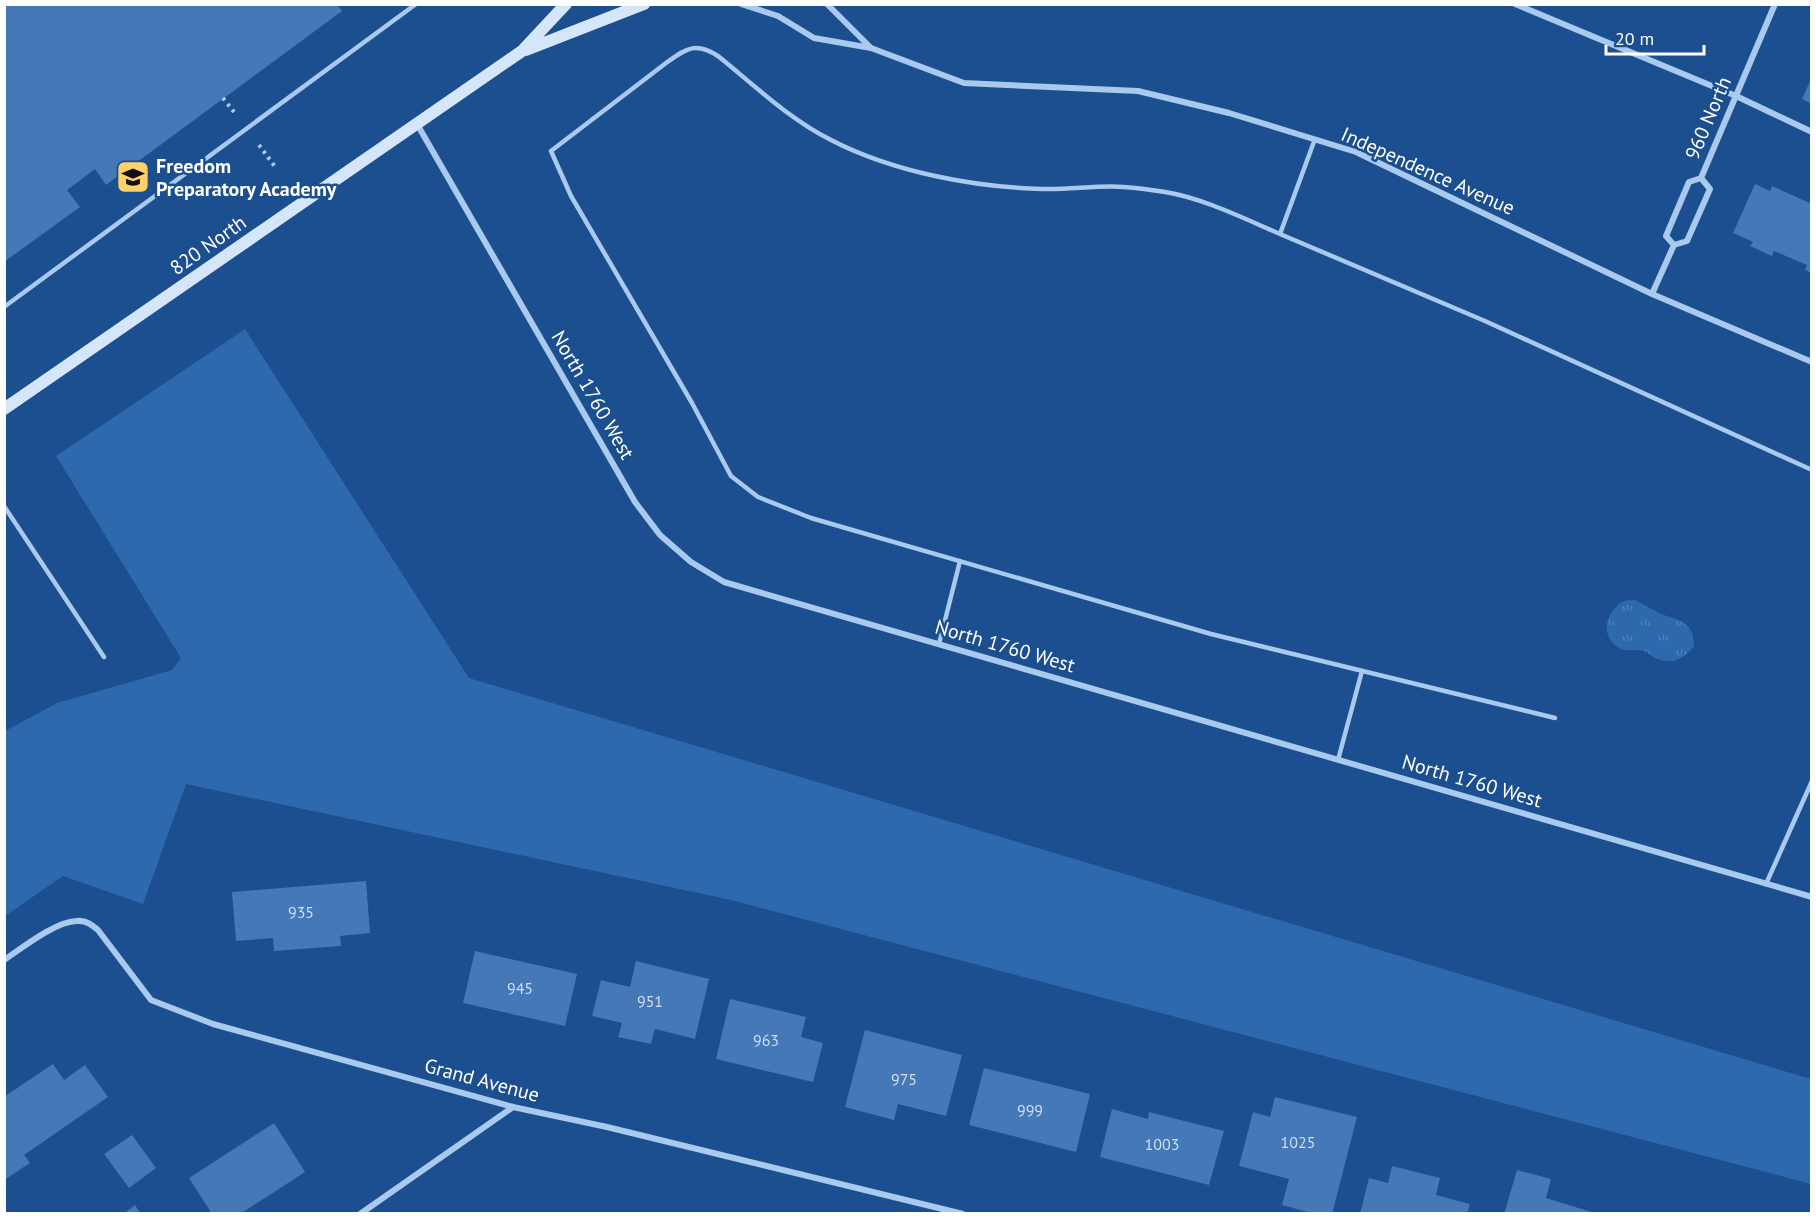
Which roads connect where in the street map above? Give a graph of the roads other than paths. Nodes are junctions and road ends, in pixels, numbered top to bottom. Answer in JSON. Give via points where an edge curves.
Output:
{"nodes":[{"id":1,"x":416,"y":4,"type":"edge"},
{"id":2,"x":566,"y":4,"type":"edge"},
{"id":3,"x":644,"y":4,"type":"edge"},
{"id":4,"x":741,"y":4,"type":"edge"},
{"id":5,"x":827,"y":4,"type":"edge"},
{"id":6,"x":1515,"y":4,"type":"edge"},
{"id":7,"x":1774,"y":4,"type":"edge"},
{"id":8,"x":871,"y":48,"type":"junction"},
{"id":9,"x":522,"y":51,"type":"junction"},
{"id":10,"x":1736,"y":96,"type":"junction"},
{"id":11,"x":417,"y":124,"type":"junction"},
{"id":12,"x":1812,"y":132,"type":"edge"},
{"id":13,"x":1315,"y":140,"type":"junction"},
{"id":14,"x":1701,"y":178,"type":"junction"},
{"id":15,"x":1280,"y":234,"type":"junction"},
{"id":16,"x":1674,"y":245,"type":"junction"},
{"id":17,"x":1652,"y":294,"type":"junction"},
{"id":18,"x":4,"y":307,"type":"edge"},
{"id":19,"x":1812,"y":362,"type":"edge"},
{"id":20,"x":4,"y":409,"type":"edge"},
{"id":21,"x":1812,"y":470,"type":"edge"},
{"id":22,"x":4,"y":506,"type":"edge"},
{"id":23,"x":960,"y":561,"type":"junction"},
{"id":24,"x":939,"y":644,"type":"junction"},
{"id":25,"x":104,"y":657,"type":"dead end"},
{"id":26,"x":1362,"y":671,"type":"junction"},
{"id":27,"x":1555,"y":718,"type":"dead end"},
{"id":28,"x":1338,"y":760,"type":"junction"},
{"id":29,"x":1812,"y":781,"type":"edge"},
{"id":30,"x":1766,"y":884,"type":"junction"},
{"id":31,"x":1812,"y":897,"type":"edge"},
{"id":32,"x":4,"y":960,"type":"edge"},
{"id":33,"x":513,"y":1107,"type":"junction"},
{"id":34,"x":360,"y":1214,"type":"edge"},
{"id":35,"x":963,"y":1214,"type":"edge"}],
"edges":[{"from":1,"to":18,"type":"lane"},
{"from":2,"to":9,"type":"main road","name":"820 North"},
{"from":3,"to":9,"type":"main road","name":"820 North"},
{"from":4,"to":8,"type":"street","name":"Independence Avenue","via":[[778,16],[814,38]]},
{"from":5,"to":8,"type":"street","name":"Independence Avenue"},
{"from":6,"to":10,"type":"street"},
{"from":7,"to":10,"type":"street","name":"960 North"},
{"from":8,"to":13,"type":"street","name":"Independence Avenue","via":[[964,83],[1138,91],[1229,113]]},
{"from":9,"to":11,"type":"main road","name":"820 North"},
{"from":10,"to":12,"type":"street"},
{"from":10,"to":14,"type":"street","name":"960 North"},
{"from":11,"to":20,"type":"main road","name":"820 North"},
{"from":11,"to":24,"type":"street","name":"North 1760 West","via":[[635,502],[660,535],[691,562],[724,582]]},
{"from":13,"to":15,"type":"lane"},
{"from":13,"to":17,"type":"street","name":"Independence Avenue","via":[[1356,152]]},
{"from":14,"to":16,"type":"street","name":"960 North","via":[[1689,182],[1666,236]]},
{"from":14,"to":16,"type":"street","name":"960 North","via":[[1710,189],[1687,242]]},
{"from":15,"to":21,"type":"lane","via":[[1485,321]]},
{"from":15,"to":23,"type":"lane","via":[[1168,192],[1123,187],[1043,189],[982,184],[915,171],[870,157],[800,122],[718,56],[695,46],[666,63],[551,151],[571,196],[732,476],[758,497],[811,518]]},
{"from":16,"to":17,"type":"street","name":"960 North"},
{"from":17,"to":19,"type":"street","name":"Independence Avenue"},
{"from":22,"to":25,"type":"lane"},
{"from":23,"to":24,"type":"lane"},
{"from":23,"to":26,"type":"lane","via":[[1211,634]]},
{"from":24,"to":28,"type":"street","name":"North 1760 West"},
{"from":26,"to":27,"type":"lane"},
{"from":26,"to":28,"type":"lane"},
{"from":28,"to":30,"type":"street","name":"North 1760 West"},
{"from":29,"to":30,"type":"lane"},
{"from":30,"to":31,"type":"street","name":"North 1760 West"},
{"from":32,"to":33,"type":"street","name":"Grand Avenue","via":[[64,923],[78,920],[98,930],[152,1000],[213,1024]]},
{"from":33,"to":34,"type":"street"},
{"from":33,"to":35,"type":"street","name":"Grand Avenue"}]}
